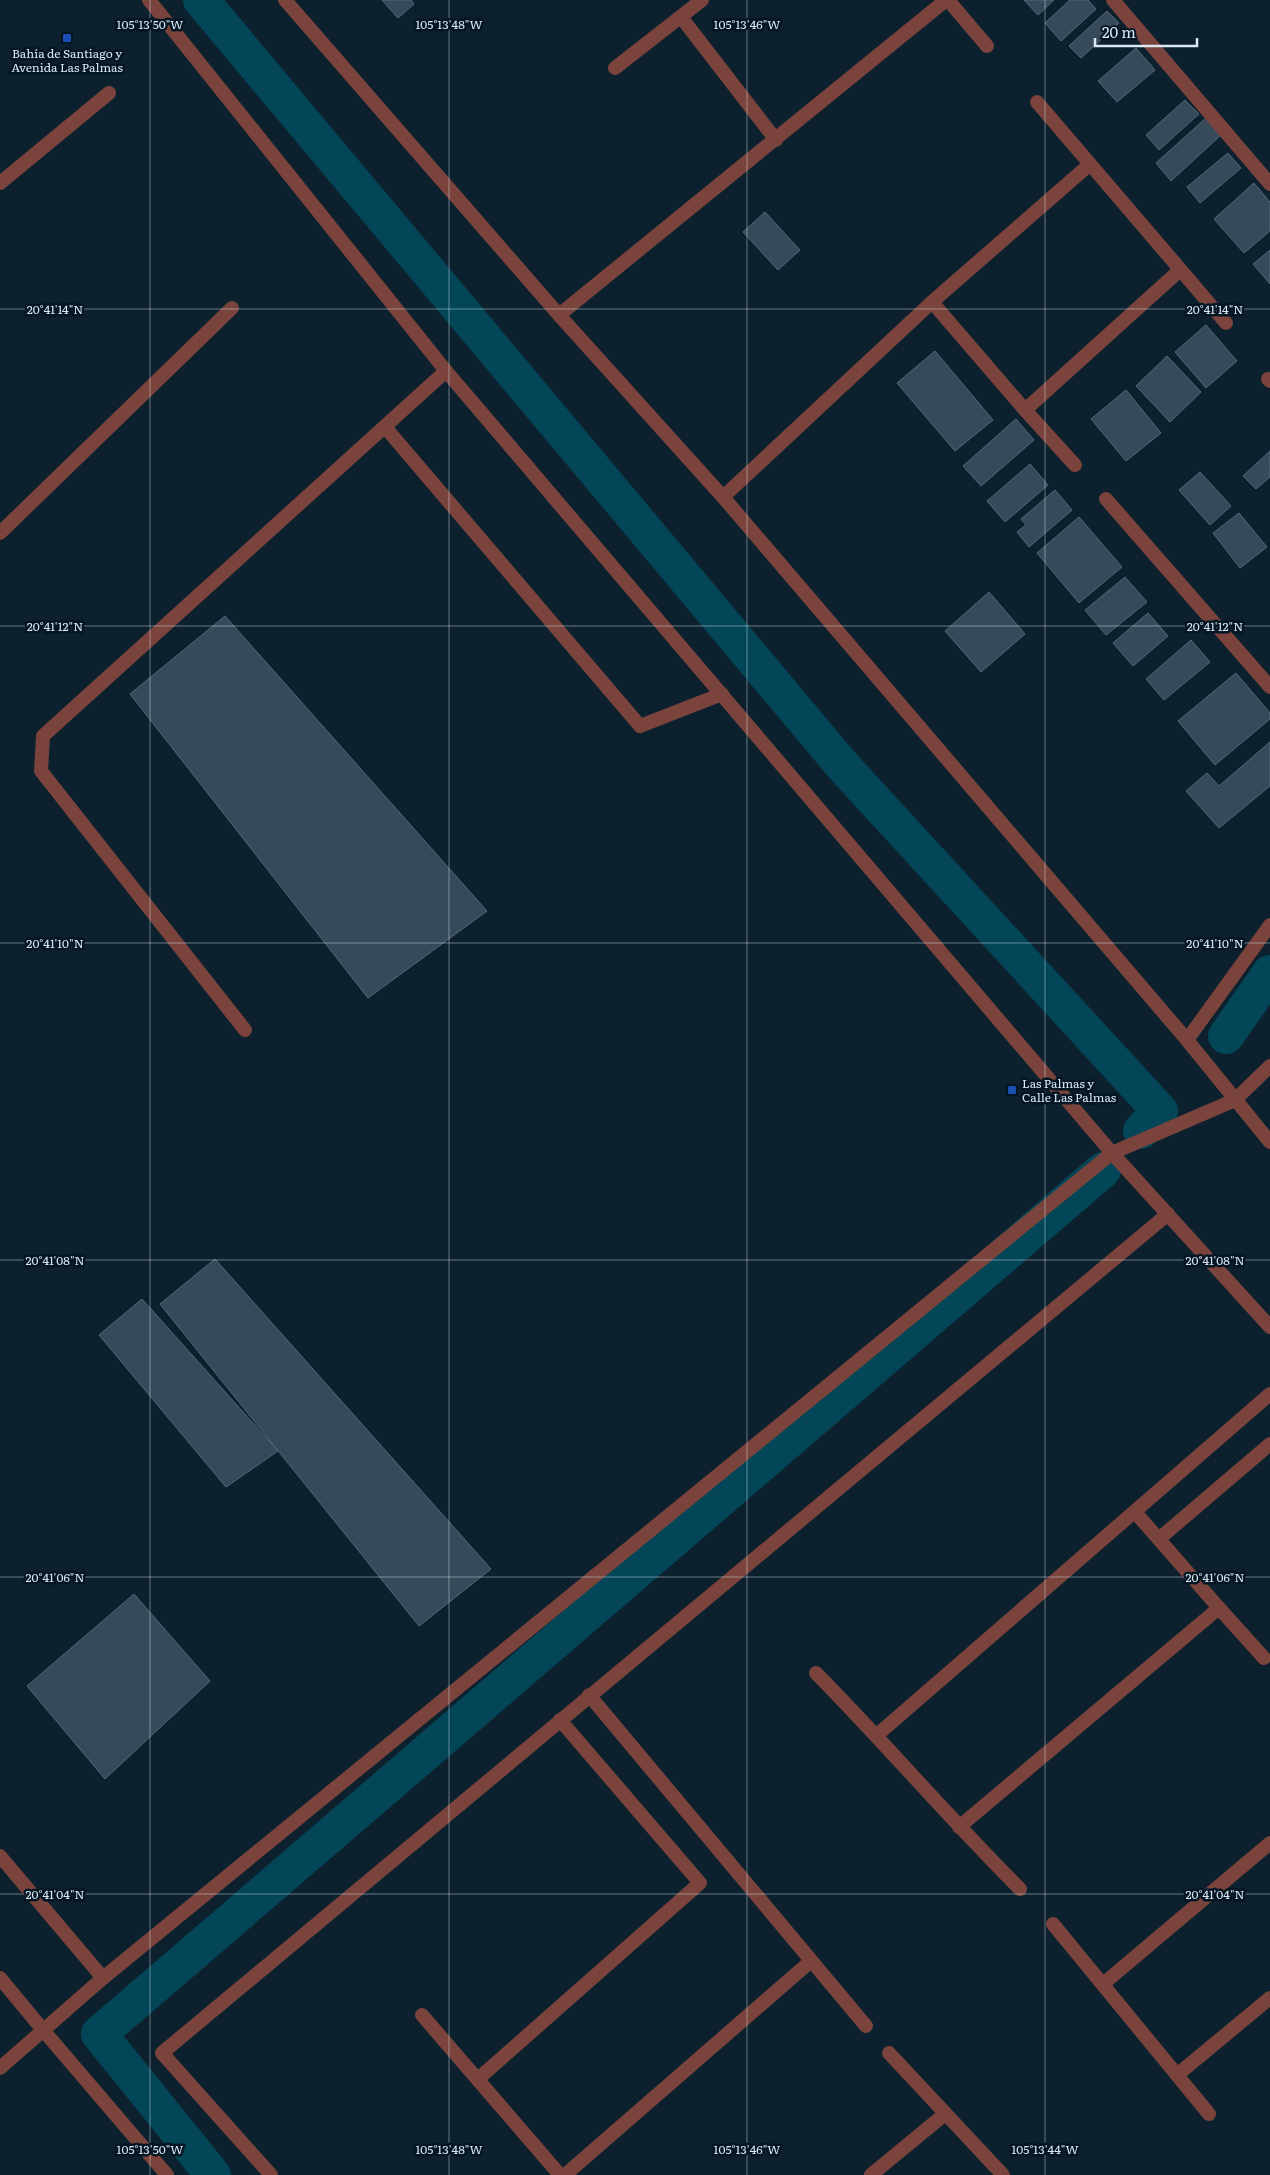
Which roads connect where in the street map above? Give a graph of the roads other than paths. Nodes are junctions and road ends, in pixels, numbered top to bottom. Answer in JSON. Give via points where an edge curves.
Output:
{"nodes":[{"id":1,"x":149,"y":0,"type":"edge"},
{"id":2,"x":285,"y":0,"type":"edge"},
{"id":3,"x":702,"y":0,"type":"edge"},
{"id":4,"x":947,"y":0,"type":"edge"},
{"id":5,"x":1113,"y":0,"type":"edge"},
{"id":6,"x":681,"y":17,"type":"junction"},
{"id":7,"x":987,"y":46,"type":"dead end"},
{"id":8,"x":615,"y":68,"type":"dead end"},
{"id":9,"x":109,"y":93,"type":"dead end"},
{"id":10,"x":1037,"y":102,"type":"dead end"},
{"id":11,"x":776,"y":140,"type":"junction"},
{"id":12,"x":1089,"y":164,"type":"junction"},
{"id":13,"x":0,"y":183,"type":"edge"},
{"id":14,"x":1270,"y":184,"type":"edge"},
{"id":15,"x":1180,"y":270,"type":"junction"},
{"id":16,"x":932,"y":302,"type":"junction"},
{"id":17,"x":232,"y":308,"type":"dead end"},
{"id":18,"x":559,"y":315,"type":"junction"},
{"id":19,"x":1226,"y":323,"type":"dead end"},
{"id":20,"x":446,"y":370,"type":"junction"},
{"id":21,"x":1025,"y":410,"type":"junction"},
{"id":22,"x":385,"y":427,"type":"junction"},
{"id":23,"x":1075,"y":465,"type":"dead end"},
{"id":24,"x":724,"y":497,"type":"junction"},
{"id":25,"x":1106,"y":499,"type":"dead end"},
{"id":26,"x":0,"y":533,"type":"edge"},
{"id":27,"x":1270,"y":688,"type":"edge"},
{"id":28,"x":722,"y":694,"type":"junction"},
{"id":29,"x":1270,"y":925,"type":"edge"},
{"id":30,"x":245,"y":1030,"type":"dead end"},
{"id":31,"x":1187,"y":1040,"type":"junction"},
{"id":32,"x":1270,"y":1066,"type":"edge"},
{"id":33,"x":1235,"y":1100,"type":"junction"},
{"id":34,"x":1270,"y":1142,"type":"edge"},
{"id":35,"x":1112,"y":1153,"type":"junction"},
{"id":36,"x":1168,"y":1214,"type":"junction"},
{"id":37,"x":1270,"y":1327,"type":"edge"},
{"id":38,"x":1270,"y":1394,"type":"edge"},
{"id":39,"x":1270,"y":1444,"type":"edge"},
{"id":40,"x":1135,"y":1512,"type":"junction"},
{"id":41,"x":1160,"y":1538,"type":"junction"},
{"id":42,"x":1219,"y":1608,"type":"junction"},
{"id":43,"x":1264,"y":1658,"type":"dead end"},
{"id":44,"x":816,"y":1672,"type":"dead end"},
{"id":45,"x":589,"y":1695,"type":"junction"},
{"id":46,"x":560,"y":1720,"type":"junction"},
{"id":47,"x":877,"y":1735,"type":"junction"},
{"id":48,"x":959,"y":1827,"type":"junction"},
{"id":49,"x":1270,"y":1842,"type":"edge"},
{"id":50,"x":0,"y":1856,"type":"edge"},
{"id":51,"x":1020,"y":1889,"type":"dead end"},
{"id":52,"x":1053,"y":1924,"type":"dead end"},
{"id":53,"x":811,"y":1961,"type":"junction"},
{"id":54,"x":0,"y":1978,"type":"edge"},
{"id":55,"x":103,"y":1978,"type":"junction"},
{"id":56,"x":1103,"y":1984,"type":"junction"},
{"id":57,"x":1270,"y":1998,"type":"edge"},
{"id":58,"x":422,"y":2016,"type":"dead end"},
{"id":59,"x":866,"y":2026,"type":"dead end"},
{"id":60,"x":43,"y":2030,"type":"junction"},
{"id":61,"x":889,"y":2053,"type":"dead end"},
{"id":62,"x":0,"y":2068,"type":"edge"},
{"id":63,"x":1177,"y":2075,"type":"junction"},
{"id":64,"x":478,"y":2079,"type":"junction"},
{"id":65,"x":945,"y":2114,"type":"junction"},
{"id":66,"x":1209,"y":2114,"type":"dead end"},
{"id":67,"x":166,"y":2175,"type":"edge"},
{"id":68,"x":271,"y":2175,"type":"edge"},
{"id":69,"x":560,"y":2175,"type":"edge"},
{"id":70,"x":565,"y":2175,"type":"edge"},
{"id":71,"x":871,"y":2175,"type":"edge"},
{"id":72,"x":1003,"y":2175,"type":"edge"}],
"edges":[{"from":1,"to":20,"type":"street"},
{"from":2,"to":18,"type":"street"},
{"from":3,"to":6,"type":"street"},
{"from":4,"to":7,"type":"street"},
{"from":4,"to":11,"type":"street"},
{"from":5,"to":14,"type":"street"},
{"from":6,"to":8,"type":"street"},
{"from":6,"to":11,"type":"street"},
{"from":9,"to":13,"type":"street"},
{"from":10,"to":12,"type":"street"},
{"from":11,"to":18,"type":"street"},
{"from":12,"to":15,"type":"street"},
{"from":12,"to":16,"type":"street"},
{"from":15,"to":19,"type":"street"},
{"from":15,"to":21,"type":"street"},
{"from":16,"to":21,"type":"street"},
{"from":16,"to":24,"type":"street"},
{"from":17,"to":26,"type":"street"},
{"from":18,"to":24,"type":"street"},
{"from":20,"to":22,"type":"street"},
{"from":20,"to":28,"type":"street"},
{"from":21,"to":23,"type":"street"},
{"from":22,"to":28,"type":"street","via":[[640,726]]},
{"from":22,"to":30,"type":"street","via":[[43,736],[40,771]]},
{"from":24,"to":31,"type":"street"},
{"from":25,"to":27,"type":"street"},
{"from":28,"to":35,"type":"street"},
{"from":29,"to":31,"type":"street"},
{"from":31,"to":33,"type":"street"},
{"from":32,"to":33,"type":"street"},
{"from":33,"to":34,"type":"street"},
{"from":33,"to":35,"type":"street"},
{"from":35,"to":36,"type":"street"},
{"from":35,"to":55,"type":"street"},
{"from":36,"to":37,"type":"street"},
{"from":36,"to":45,"type":"street"},
{"from":38,"to":40,"type":"street"},
{"from":39,"to":41,"type":"street"},
{"from":40,"to":41,"type":"street"},
{"from":40,"to":47,"type":"street"},
{"from":41,"to":42,"type":"street"},
{"from":42,"to":43,"type":"street"},
{"from":42,"to":48,"type":"street"},
{"from":44,"to":47,"type":"street"},
{"from":45,"to":46,"type":"street"},
{"from":45,"to":53,"type":"street"},
{"from":46,"to":64,"type":"street","via":[[700,1882]]},
{"from":46,"to":68,"type":"street","via":[[162,2053]]},
{"from":47,"to":48,"type":"street"},
{"from":48,"to":51,"type":"street"},
{"from":49,"to":56,"type":"street"},
{"from":50,"to":55,"type":"street"},
{"from":52,"to":56,"type":"street"},
{"from":53,"to":59,"type":"street"},
{"from":53,"to":70,"type":"street"},
{"from":54,"to":60,"type":"street"},
{"from":55,"to":60,"type":"street"},
{"from":56,"to":63,"type":"street"},
{"from":57,"to":63,"type":"street"},
{"from":58,"to":64,"type":"street"},
{"from":60,"to":62,"type":"street"},
{"from":60,"to":67,"type":"street"},
{"from":61,"to":65,"type":"street"},
{"from":63,"to":66,"type":"street"},
{"from":64,"to":69,"type":"street"},
{"from":65,"to":71,"type":"street"},
{"from":65,"to":72,"type":"street"}]}
